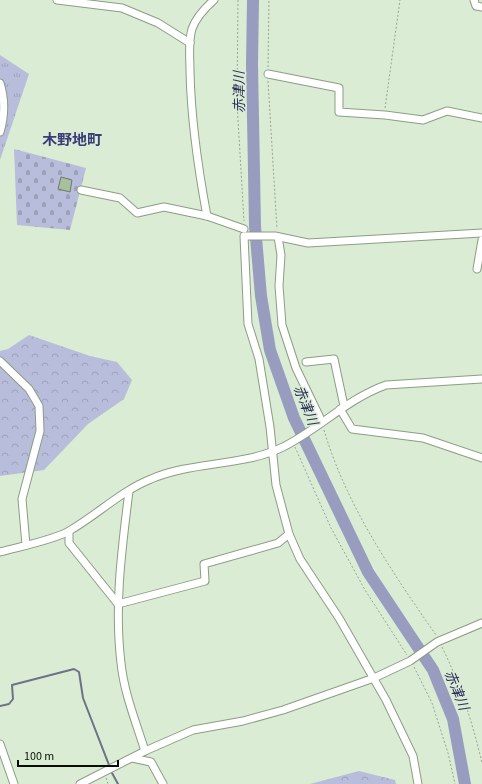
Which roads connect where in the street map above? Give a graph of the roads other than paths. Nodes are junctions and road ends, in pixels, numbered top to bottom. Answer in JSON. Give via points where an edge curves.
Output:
{"nodes":[{"id":1,"x":57,"y":0,"type":"edge"},
{"id":2,"x":214,"y":0,"type":"edge"},
{"id":3,"x":474,"y":0,"type":"edge"},
{"id":4,"x":482,"y":7,"type":"edge"},
{"id":5,"x":190,"y":43,"type":"junction"},
{"id":6,"x":268,"y":74,"type":"road end"},
{"id":7,"x":0,"y":83,"type":"edge"},
{"id":8,"x":482,"y":118,"type":"edge"},
{"id":9,"x":0,"y":132,"type":"edge"},
{"id":10,"x":81,"y":190,"type":"dead end"},
{"id":11,"x":207,"y":216,"type":"junction"},
{"id":12,"x":244,"y":229,"type":"road end"},
{"id":13,"x":482,"y":233,"type":"edge"},
{"id":14,"x":276,"y":236,"type":"junction"},
{"id":15,"x":482,"y":240,"type":"edge"},
{"id":16,"x":477,"y":269,"type":"dead end"},
{"id":17,"x":0,"y":361,"type":"edge"},
{"id":18,"x":306,"y":362,"type":"dead end"},
{"id":19,"x":482,"y":379,"type":"edge"},
{"id":20,"x":342,"y":407,"type":"junction"},
{"id":21,"x":320,"y":423,"type":"junction"},
{"id":22,"x":272,"y":451,"type":"junction"},
{"id":23,"x":482,"y":458,"type":"edge"},
{"id":24,"x":129,"y":490,"type":"junction"},
{"id":25,"x":69,"y":532,"type":"junction"},
{"id":26,"x":289,"y":534,"type":"junction"},
{"id":27,"x":26,"y":544,"type":"junction"},
{"id":28,"x":0,"y":552,"type":"edge"},
{"id":29,"x":118,"y":604,"type":"junction"},
{"id":30,"x":482,"y":623,"type":"edge"},
{"id":31,"x":374,"y":678,"type":"junction"},
{"id":32,"x":0,"y":744,"type":"edge"},
{"id":33,"x":145,"y":751,"type":"junction"},
{"id":34,"x":131,"y":758,"type":"junction"},
{"id":35,"x":14,"y":784,"type":"edge"},
{"id":36,"x":80,"y":784,"type":"edge"},
{"id":37,"x":163,"y":784,"type":"edge"},
{"id":38,"x":418,"y":784,"type":"edge"}],
"edges":[{"from":1,"to":5,"type":"street","via":[[122,8],[158,24]]},
{"from":2,"to":5,"type":"street","via":[[201,13],[193,27]]},
{"from":3,"to":4,"type":"street","via":[[476,6]]},
{"from":5,"to":11,"type":"street","via":[[191,101],[198,168]]},
{"from":6,"to":8,"type":"street","via":[[339,88],[338,112],[423,120],[447,111]]},
{"from":7,"to":9,"type":"street","via":[[4,96],[4,120]]},
{"from":10,"to":11,"type":"street","via":[[120,198],[137,213],[164,207]]},
{"from":11,"to":12,"type":"street"},
{"from":13,"to":14,"type":"street","via":[[308,243]]},
{"from":14,"to":21,"type":"street","via":[[281,255],[279,286],[282,325],[296,368]]},
{"from":14,"to":22,"type":"street","via":[[244,236],[248,324],[259,359]]},
{"from":15,"to":16,"type":"street"},
{"from":17,"to":27,"type":"street","via":[[29,389],[39,406],[40,431],[22,499]]},
{"from":18,"to":20,"type":"street","via":[[334,359]]},
{"from":19,"to":20,"type":"street","via":[[386,385]]},
{"from":20,"to":21,"type":"street"},
{"from":20,"to":23,"type":"street","via":[[352,429],[423,438]]},
{"from":21,"to":22,"type":"street"},
{"from":22,"to":24,"type":"street","via":[[151,479]]},
{"from":22,"to":26,"type":"street","via":[[276,485]]},
{"from":24,"to":25,"type":"street"},
{"from":24,"to":29,"type":"street"},
{"from":25,"to":27,"type":"street"},
{"from":25,"to":29,"type":"street","via":[[69,543]]},
{"from":26,"to":29,"type":"street","via":[[278,544],[204,564],[205,581]]},
{"from":26,"to":31,"type":"street","via":[[300,559]]},
{"from":27,"to":28,"type":"street"},
{"from":29,"to":33,"type":"street","via":[[121,664]]},
{"from":30,"to":31,"type":"street","via":[[439,642],[412,660]]},
{"from":31,"to":33,"type":"street","via":[[283,710],[243,721],[193,730]]},
{"from":31,"to":38,"type":"street","via":[[413,756]]},
{"from":32,"to":35,"type":"street"},
{"from":33,"to":34,"type":"street"},
{"from":34,"to":36,"type":"street"},
{"from":34,"to":37,"type":"street","via":[[151,762]]}]}
